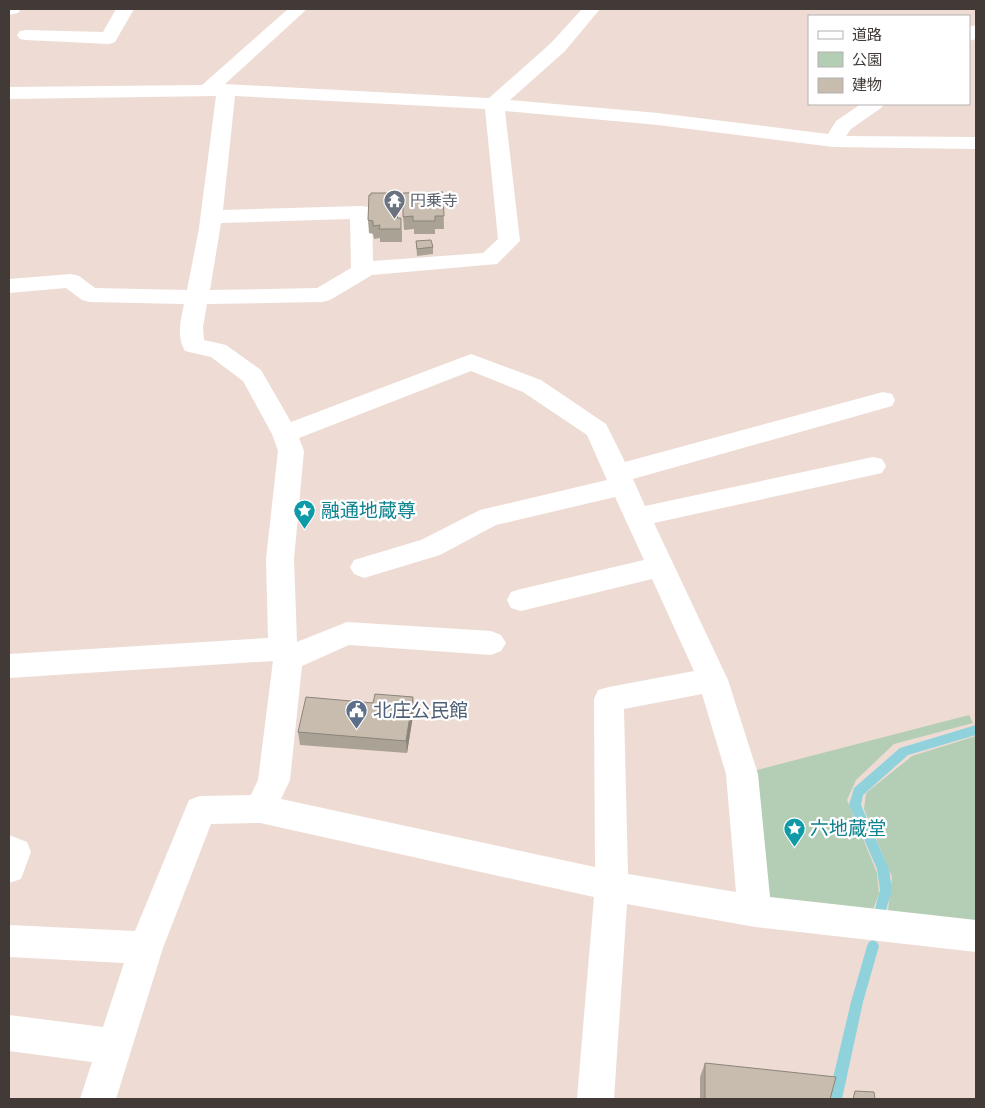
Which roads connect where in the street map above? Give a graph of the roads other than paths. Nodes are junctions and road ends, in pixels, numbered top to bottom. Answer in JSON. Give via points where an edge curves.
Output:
{"nodes":[{"id":1,"x":125,"y":9,"type":"edge"},
{"id":2,"x":298,"y":9,"type":"edge"},
{"id":3,"x":591,"y":9,"type":"edge"},
{"id":4,"x":26,"y":35,"type":"dead end"},
{"id":5,"x":217,"y":90,"type":"junction"},
{"id":6,"x":9,"y":93,"type":"edge"},
{"id":7,"x":494,"y":104,"type":"junction"},
{"id":8,"x":873,"y":105,"type":"edge"},
{"id":9,"x":833,"y":141,"type":"junction"},
{"id":10,"x":976,"y":143,"type":"edge"},
{"id":11,"x":212,"y":217,"type":"junction"},
{"id":12,"x":362,"y":271,"type":"junction"},
{"id":13,"x":9,"y":286,"type":"edge"},
{"id":14,"x":196,"y":297,"type":"junction"},
{"id":15,"x":883,"y":400,"type":"dead end"},
{"id":16,"x":285,"y":434,"type":"junction"},
{"id":17,"x":873,"y":466,"type":"dead end"},
{"id":18,"x":620,"y":480,"type":"junction"},
{"id":19,"x":638,"y":517,"type":"junction"},
{"id":20,"x":364,"y":567,"type":"dead end"},
{"id":21,"x":660,"y":568,"type":"junction"},
{"id":22,"x":522,"y":600,"type":"dead end"},
{"id":23,"x":491,"y":643,"type":"dead end"},
{"id":24,"x":286,"y":654,"type":"junction"},
{"id":25,"x":9,"y":666,"type":"edge"},
{"id":26,"x":713,"y":680,"type":"junction"},
{"id":27,"x":260,"y":809,"type":"junction"},
{"id":28,"x":9,"y":850,"type":"edge"},
{"id":29,"x":9,"y":868,"type":"edge"},
{"id":30,"x":612,"y":886,"type":"junction"},
{"id":31,"x":755,"y":911,"type":"junction"},
{"id":32,"x":976,"y":936,"type":"edge"},
{"id":33,"x":9,"y":941,"type":"edge"},
{"id":34,"x":146,"y":948,"type":"junction"},
{"id":35,"x":9,"y":1033,"type":"edge"},
{"id":36,"x":116,"y":1047,"type":"junction"},
{"id":37,"x":98,"y":1099,"type":"edge"},
{"id":38,"x":595,"y":1099,"type":"edge"}],
"edges":[{"from":1,"to":4,"type":"street","via":[[109,38]]},
{"from":2,"to":5,"type":"street"},
{"from":3,"to":7,"type":"street","via":[[558,47]]},
{"from":5,"to":6,"type":"street"},
{"from":5,"to":7,"type":"street"},
{"from":5,"to":11,"type":"street"},
{"from":7,"to":9,"type":"street","via":[[658,119]]},
{"from":7,"to":12,"type":"street","via":[[509,240],[489,259],[367,268]]},
{"from":8,"to":9,"type":"street","via":[[843,125]]},
{"from":9,"to":10,"type":"street"},
{"from":11,"to":12,"type":"street","via":[[361,212]]},
{"from":11,"to":14,"type":"street","via":[[202,280]]},
{"from":12,"to":14,"type":"street","via":[[322,294]]},
{"from":13,"to":14,"type":"street","via":[[71,281],[90,295]]},
{"from":14,"to":16,"type":"street","via":[[191,327],[193,346],[218,351],[252,376]]},
{"from":15,"to":18,"type":"street"},
{"from":16,"to":18,"type":"street","via":[[471,362],[532,386],[597,430]]},
{"from":16,"to":24,"type":"street","via":[[292,451],[280,559]]},
{"from":17,"to":19,"type":"street"},
{"from":18,"to":19,"type":"street"},
{"from":18,"to":20,"type":"street","via":[[488,516],[430,548]]},
{"from":19,"to":21,"type":"street"},
{"from":21,"to":22,"type":"street"},
{"from":21,"to":26,"type":"street"},
{"from":23,"to":24,"type":"street","via":[[347,633]]},
{"from":24,"to":25,"type":"street"},
{"from":24,"to":27,"type":"street","via":[[274,780]]},
{"from":26,"to":30,"type":"street","via":[[609,698]]},
{"from":26,"to":31,"type":"street","via":[[742,774]]},
{"from":27,"to":30,"type":"street"},
{"from":27,"to":34,"type":"street","via":[[200,810]]},
{"from":28,"to":29,"type":"street","via":[[15,852]]},
{"from":30,"to":31,"type":"street"},
{"from":30,"to":38,"type":"street"},
{"from":31,"to":32,"type":"street"},
{"from":33,"to":34,"type":"street"},
{"from":34,"to":36,"type":"street"},
{"from":35,"to":36,"type":"street"},
{"from":36,"to":37,"type":"street"}]}
